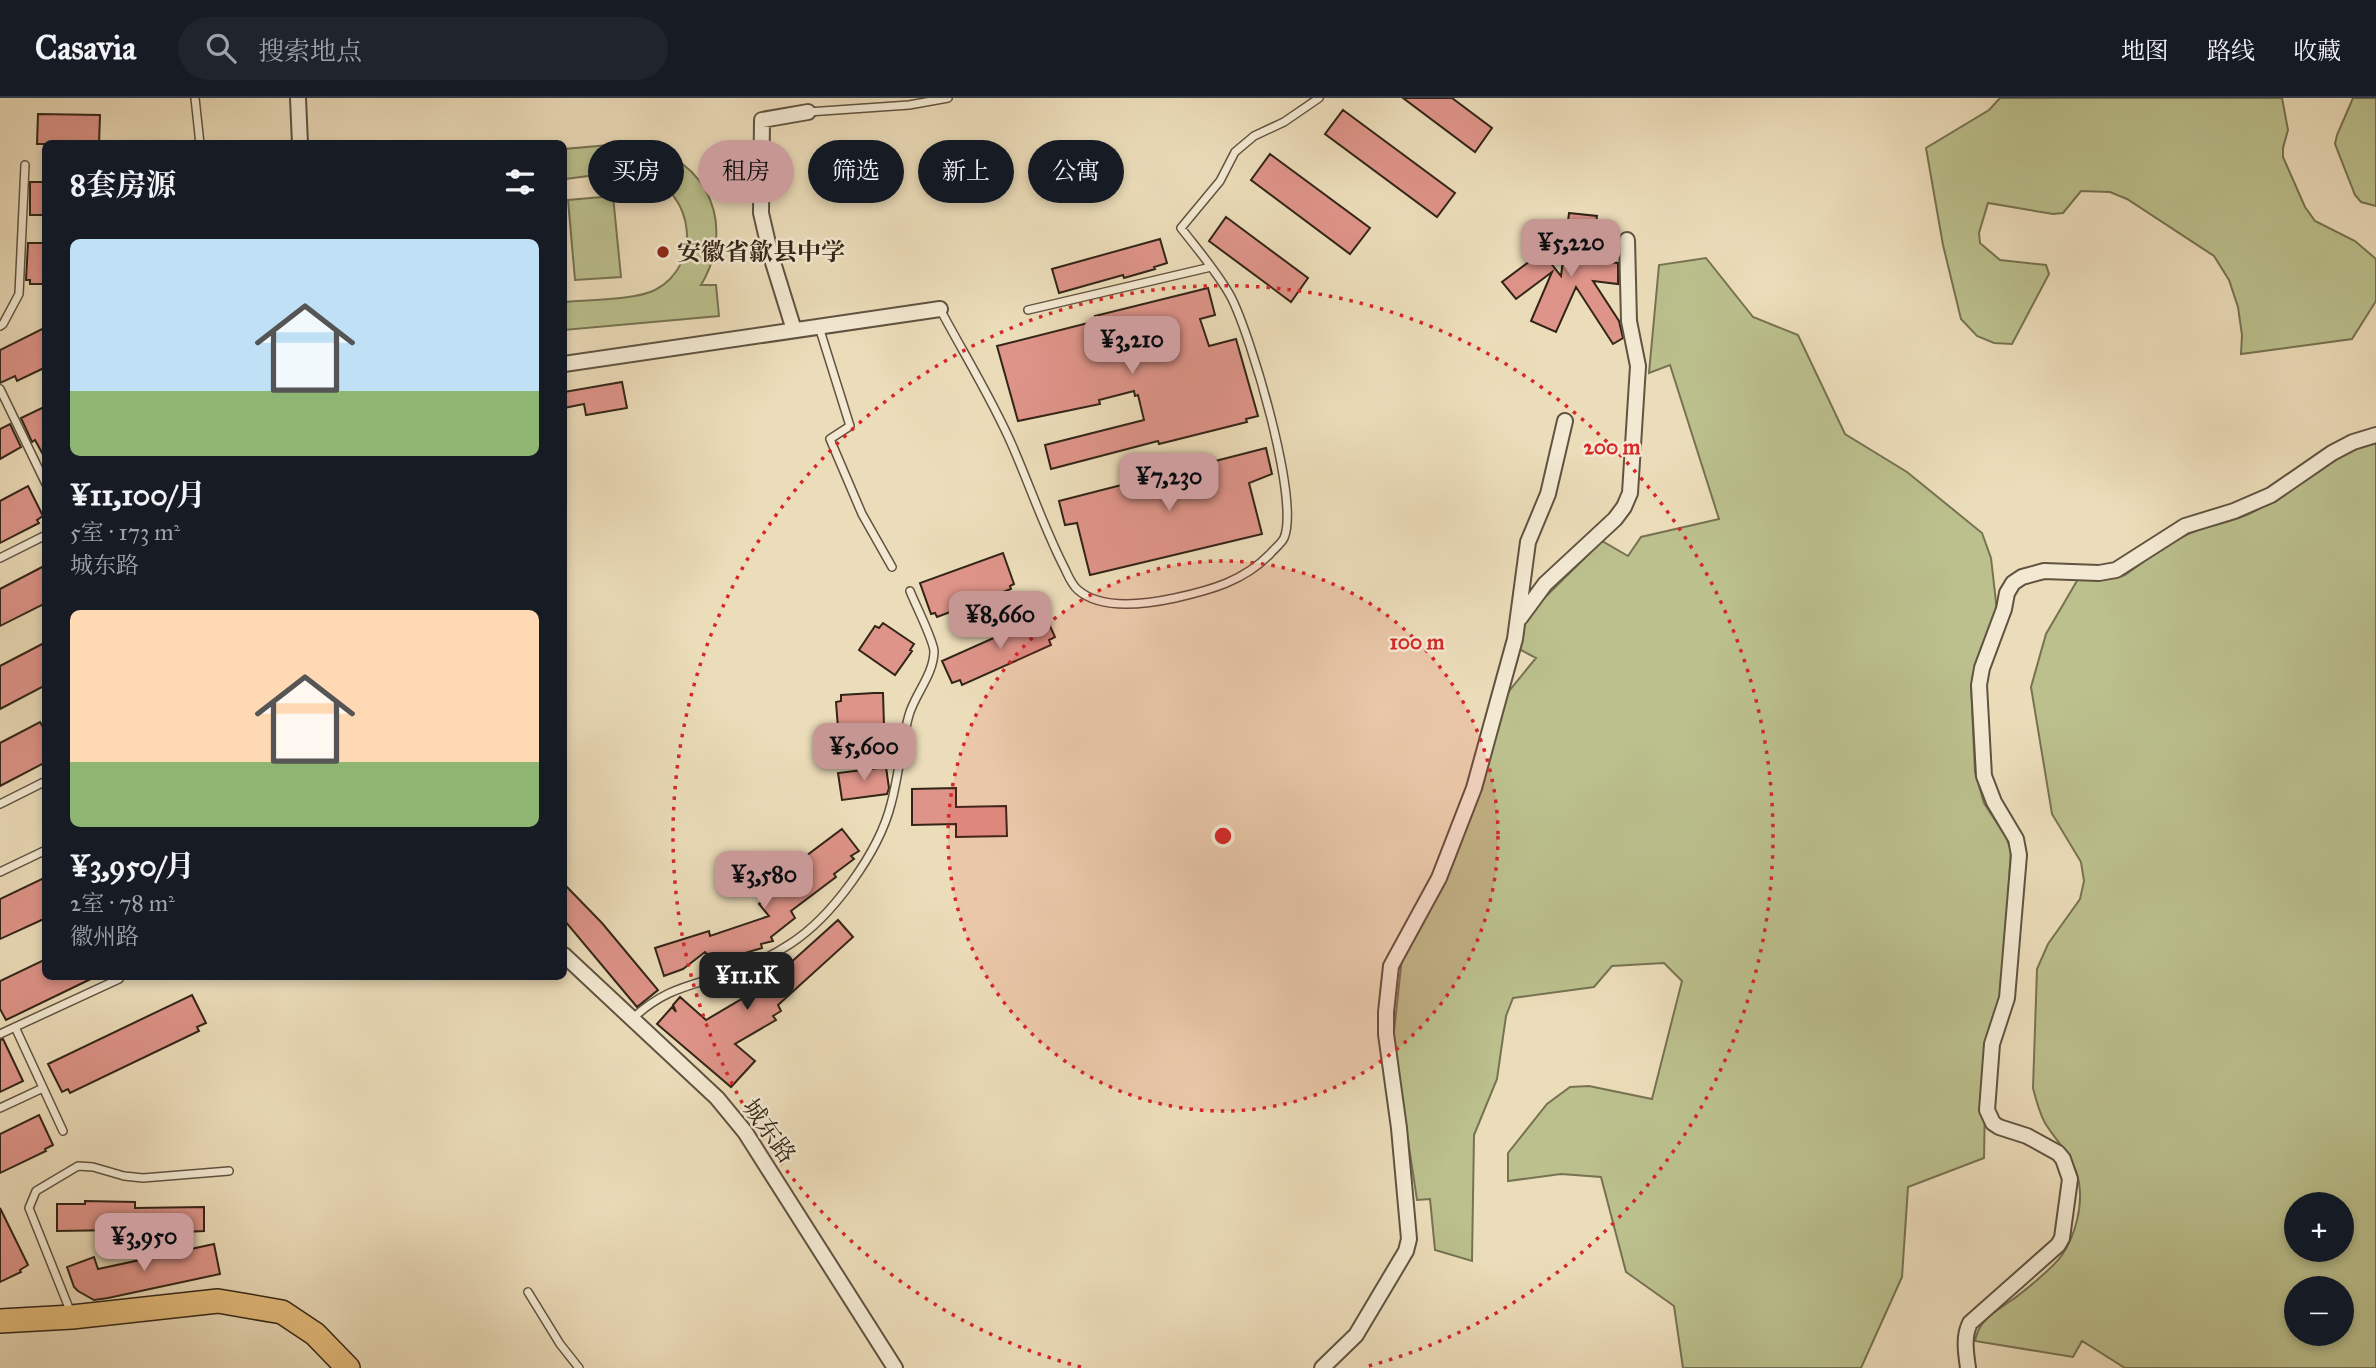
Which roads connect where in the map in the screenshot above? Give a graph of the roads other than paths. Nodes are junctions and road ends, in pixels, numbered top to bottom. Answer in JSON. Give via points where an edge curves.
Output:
{"nodes":[{"id":1,"x":195,"y":98,"type":"edge"},
{"id":2,"x":298,"y":98,"type":"edge"},
{"id":3,"x":948,"y":98,"type":"edge"},
{"id":4,"x":1318,"y":98,"type":"edge"},
{"id":5,"x":808,"y":112,"type":"joint"},
{"id":6,"x":200,"y":140,"type":"edge"},
{"id":7,"x":300,"y":140,"type":"edge"},
{"id":8,"x":25,"y":165,"type":"dead end"},
{"id":9,"x":1627,"y":240,"type":"dead end"},
{"id":10,"x":1211,"y":267,"type":"junction"},
{"id":11,"x":940,"y":309,"type":"joint"},
{"id":12,"x":1028,"y":310,"type":"dead end"},
{"id":13,"x":0,"y":326,"type":"edge"},
{"id":14,"x":818,"y":327,"type":"junction"},
{"id":15,"x":794,"y":330,"type":"junction"},
{"id":16,"x":567,"y":365,"type":"edge"},
{"id":17,"x":0,"y":389,"type":"edge"},
{"id":18,"x":1565,"y":421,"type":"dead end"},
{"id":19,"x":2376,"y":435,"type":"edge"},
{"id":20,"x":42,"y":477,"type":"edge"},
{"id":21,"x":42,"y":537,"type":"edge"},
{"id":22,"x":0,"y":558,"type":"edge"},
{"id":23,"x":892,"y":567,"type":"dead end"},
{"id":24,"x":910,"y":591,"type":"dead end"},
{"id":25,"x":1517,"y":623,"type":"junction"},
{"id":26,"x":42,"y":783,"type":"edge"},
{"id":27,"x":0,"y":804,"type":"edge"},
{"id":28,"x":42,"y":852,"type":"edge"},
{"id":29,"x":0,"y":872,"type":"edge"},
{"id":30,"x":567,"y":958,"type":"edge"},
{"id":31,"x":117,"y":980,"type":"edge"},
{"id":32,"x":632,"y":1019,"type":"junction"},
{"id":33,"x":15,"y":1027,"type":"junction"},
{"id":34,"x":0,"y":1034,"type":"edge"},
{"id":35,"x":43,"y":1088,"type":"junction"},
{"id":36,"x":0,"y":1108,"type":"edge"},
{"id":37,"x":63,"y":1131,"type":"dead end"},
{"id":38,"x":229,"y":1171,"type":"dead end"},
{"id":39,"x":528,"y":1292,"type":"dead end"},
{"id":40,"x":72,"y":1317,"type":"junction"},
{"id":41,"x":0,"y":1321,"type":"edge"},
{"id":42,"x":348,"y":1368,"type":"edge"},
{"id":43,"x":579,"y":1368,"type":"edge"},
{"id":44,"x":895,"y":1368,"type":"edge"},
{"id":45,"x":1322,"y":1368,"type":"edge"},
{"id":46,"x":1968,"y":1368,"type":"edge"}],
"edges":[{"from":1,"to":6,"type":"lane"},
{"from":2,"to":7,"type":"street"},
{"from":3,"to":5,"type":"lane"},
{"from":4,"to":10,"type":"lane","via":[[1235,152],[1220,181],[1181,228]]},
{"from":5,"to":15,"type":"street","via":[[762,120],[761,213]]},
{"from":8,"to":13,"type":"lane","via":[[19,294]]},
{"from":9,"to":25,"type":"street","via":[[1629,321],[1638,366],[1630,493],[1615,519],[1545,584]]},
{"from":10,"to":11,"type":"lane","via":[[1231,297],[1257,365],[1282,473],[1287,528],[1283,541],[1256,568],[1204,592],[1166,600],[1110,603],[1075,588],[1011,443]]},
{"from":10,"to":12,"type":"lane"},
{"from":11,"to":14,"type":"street"},
{"from":14,"to":15,"type":"street"},
{"from":14,"to":23,"type":"lane","via":[[850,426],[830,439],[862,514]]},
{"from":15,"to":16,"type":"street"},
{"from":17,"to":20,"type":"lane"},
{"from":18,"to":25,"type":"street","via":[[1548,494],[1528,542]]},
{"from":19,"to":46,"type":"street","via":[[2332,453],[2271,495],[2185,526],[2116,570],[2032,573],[2013,583],[2007,593],[1979,685],[1984,776],[2016,839],[2019,855],[2007,998],[1992,1044],[1987,1110],[1999,1127],[2058,1153],[2070,1180],[2062,1238],[1970,1323],[1965,1344]]},
{"from":21,"to":22,"type":"lane"},
{"from":24,"to":32,"type":"lane","via":[[934,649],[932,662],[910,712],[881,834],[836,905],[807,933],[771,956],[677,988]]},
{"from":25,"to":45,"type":"street","via":[[1458,833],[1391,966],[1386,1034],[1399,1128],[1409,1239],[1406,1251],[1356,1335]]},
{"from":26,"to":27,"type":"lane"},
{"from":28,"to":29,"type":"lane"},
{"from":30,"to":32,"type":"street","name":"城东路"},
{"from":31,"to":33,"type":"lane"},
{"from":32,"to":44,"type":"street","name":"城东路","via":[[717,1098],[745,1132]]},
{"from":33,"to":34,"type":"lane"},
{"from":33,"to":35,"type":"lane"},
{"from":35,"to":36,"type":"lane"},
{"from":35,"to":37,"type":"lane"},
{"from":38,"to":40,"type":"lane","via":[[143,1178],[78,1166],[36,1191],[29,1208]]},
{"from":39,"to":43,"type":"lane"},
{"from":40,"to":41,"type":"main road"},
{"from":40,"to":42,"type":"main road","via":[[218,1301],[282,1312],[316,1334]]}]}
